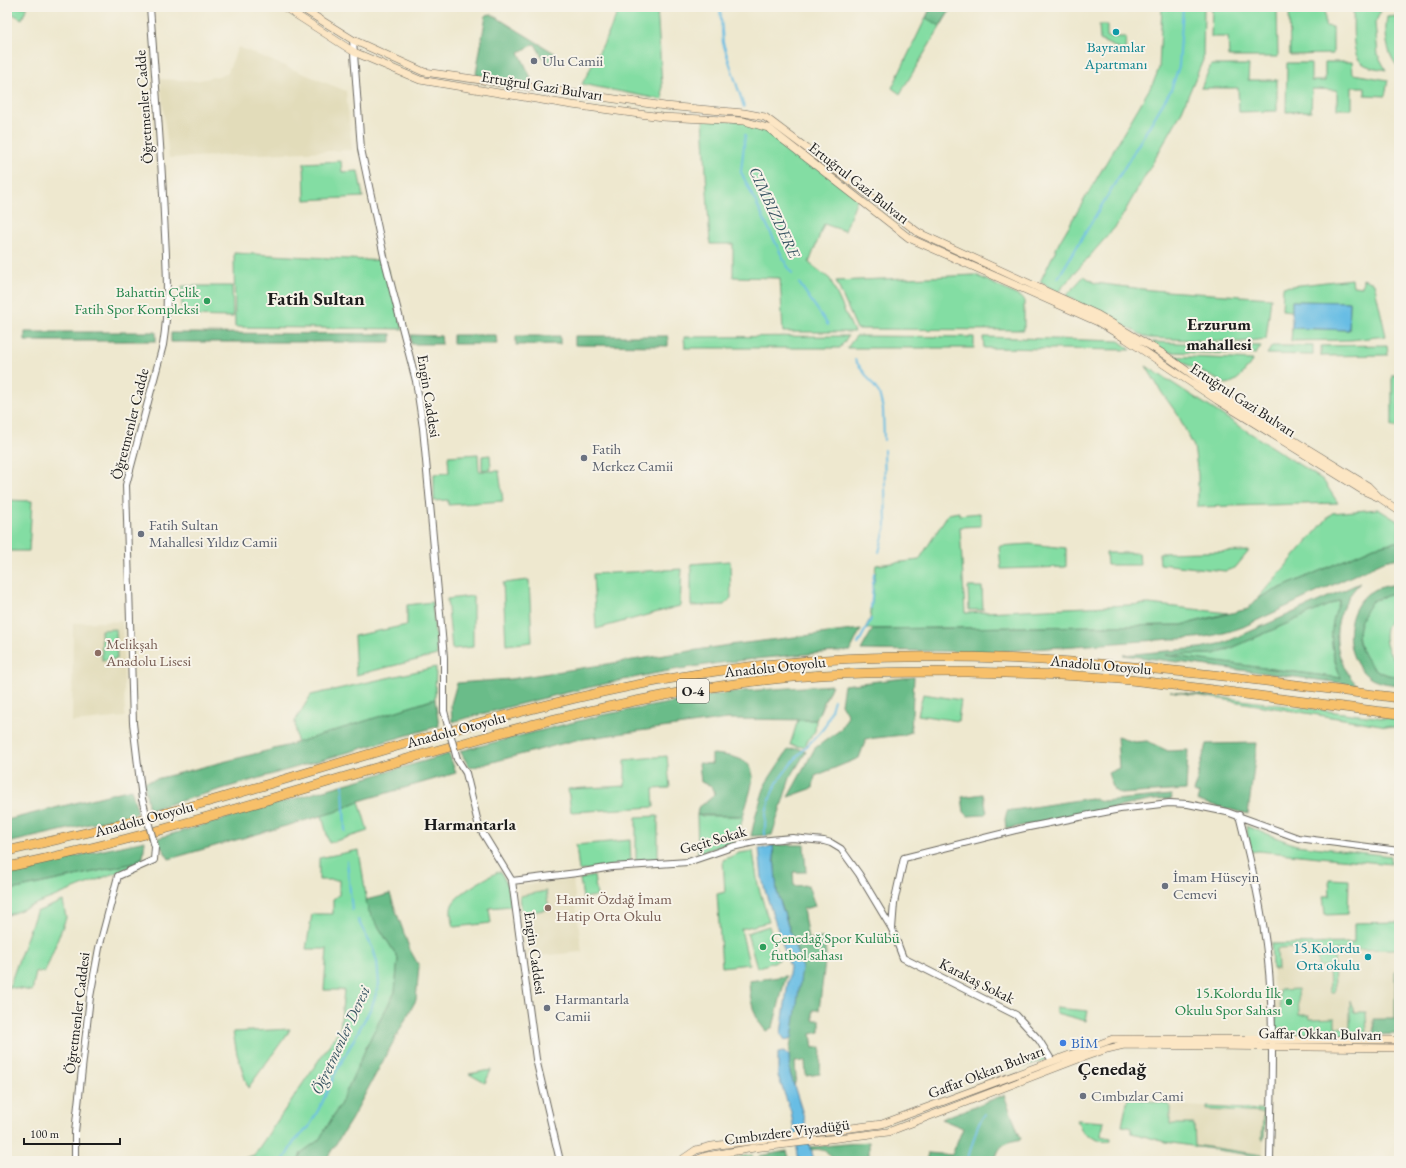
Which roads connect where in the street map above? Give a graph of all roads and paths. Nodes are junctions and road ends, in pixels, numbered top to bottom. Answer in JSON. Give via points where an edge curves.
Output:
{"nodes":[{"id":1,"x":150,"y":7,"type":"edge"},
{"id":2,"x":284,"y":7,"type":"edge"},
{"id":3,"x":300,"y":7,"type":"edge"},
{"id":4,"x":353,"y":40,"type":"junction"},
{"id":5,"x":354,"y":52,"type":"junction"},
{"id":6,"x":1380,"y":498,"type":"junction"},
{"id":7,"x":1399,"y":511,"type":"edge"},
{"id":8,"x":1399,"y":698,"type":"edge"},
{"id":9,"x":1399,"y":714,"type":"edge"},
{"id":10,"x":1239,"y":815,"type":"junction"},
{"id":11,"x":155,"y":847,"type":"joint"},
{"id":12,"x":7,"y":851,"type":"edge"},
{"id":13,"x":1399,"y":851,"type":"edge"},
{"id":14,"x":7,"y":866,"type":"edge"},
{"id":15,"x":512,"y":881,"type":"junction"},
{"id":16,"x":892,"y":929,"type":"junction"},
{"id":17,"x":1399,"y":1040,"type":"edge"},
{"id":18,"x":1271,"y":1042,"type":"junction"},
{"id":19,"x":1399,"y":1048,"type":"edge"},
{"id":20,"x":1052,"y":1061,"type":"junction"},
{"id":21,"x":870,"y":1126,"type":"joint"},
{"id":22,"x":872,"y":1135,"type":"joint"},
{"id":23,"x":75,"y":1161,"type":"edge"},
{"id":24,"x":560,"y":1161,"type":"edge"},
{"id":25,"x":680,"y":1161,"type":"edge"},
{"id":26,"x":693,"y":1161,"type":"edge"},
{"id":27,"x":1270,"y":1161,"type":"edge"}],
"edges":[{"from":1,"to":11,"type":"street","name":"Öğretmenler Cadde","bridge":true,"via":[[166,251],[166,323],[163,346],[126,485],[134,738],[142,799]]},
{"from":2,"to":5,"type":"main road","name":"Ertuğrul Gazi Bulvarı"},
{"from":3,"to":4,"type":"main road","name":"Ertuğrul Gazi Bulvarı"},
{"from":4,"to":5,"type":"street","name":"Engin Caddesi"},
{"from":4,"to":6,"type":"main road","name":"Ertuğrul Gazi Bulvarı","via":[[424,72],[657,105],[765,117],[919,233],[1098,315],[1162,353],[1228,399],[1368,486]]},
{"from":5,"to":6,"type":"main road","name":"Ertuğrul Gazi Bulvarı","via":[[420,80],[572,105],[662,116],[744,121],[768,128],[909,238],[1126,338],[1217,400],[1362,490]]},
{"from":5,"to":15,"type":"street","name":"Engin Caddesi","bridge":true,"via":[[362,149],[385,261],[416,381],[444,657],[444,711],[457,759],[466,773],[479,827]]},
{"from":6,"to":7,"type":"main road","name":"Ertuğrul Gazi Bulvarı"},
{"from":8,"to":12,"type":"highway","name":"Anadolu Otoyolu","number":"O-4","via":[[1240,678],[1064,661],[912,657],[774,664],[673,679],[565,700],[394,746],[171,812]]},
{"from":9,"to":14,"type":"highway","name":"Anadolu Otoyolu","number":"O-4","via":[[1130,680],[1013,673],[912,672],[775,679],[675,693],[568,714],[398,760],[126,840]]},
{"from":10,"to":13,"type":"street","via":[[1298,838]]},
{"from":10,"to":16,"type":"street","via":[[1188,804],[1154,804],[1002,832],[904,858],[894,903]]},
{"from":10,"to":18,"type":"street","via":[[1262,918],[1268,961]]},
{"from":11,"to":23,"type":"street","name":"Öğretmenler Caddesi","via":[[154,860],[118,876],[99,948],[90,997],[75,1132]]},
{"from":15,"to":16,"type":"street","name":"Geçit Sokak","via":[[612,867],[688,862],[742,844],[792,838],[817,840],[836,845],[844,853]]},
{"from":15,"to":24,"type":"street","name":"Engin Caddesi","via":[[536,1059]]},
{"from":16,"to":20,"type":"street","name":"Karakaş Sokak","via":[[903,958],[1016,1015],[1039,1040]]},
{"from":17,"to":18,"type":"main road","name":"Gaffar Okkan Bulvarı"},
{"from":18,"to":19,"type":"main road","name":"Gaffar Okkan Bulvarı"},
{"from":18,"to":20,"type":"main road","name":"Gaffar Okkan Bulvarı","via":[[1113,1039]]},
{"from":18,"to":22,"type":"main road","name":"Gaffar Okkan Bulvarı","via":[[1124,1045],[1107,1048],[888,1132]]},
{"from":18,"to":27,"type":"street"},
{"from":20,"to":21,"type":"main road","name":"Gaffar Okkan Bulvarı","via":[[888,1122]]},
{"from":21,"to":25,"type":"main road","name":"Cımbızdere Viyadüğü","via":[[704,1148],[689,1153]]},
{"from":22,"to":26,"type":"main road","name":"Cımbızdere Viyadüğü","via":[[787,1143],[706,1156]]}]}
